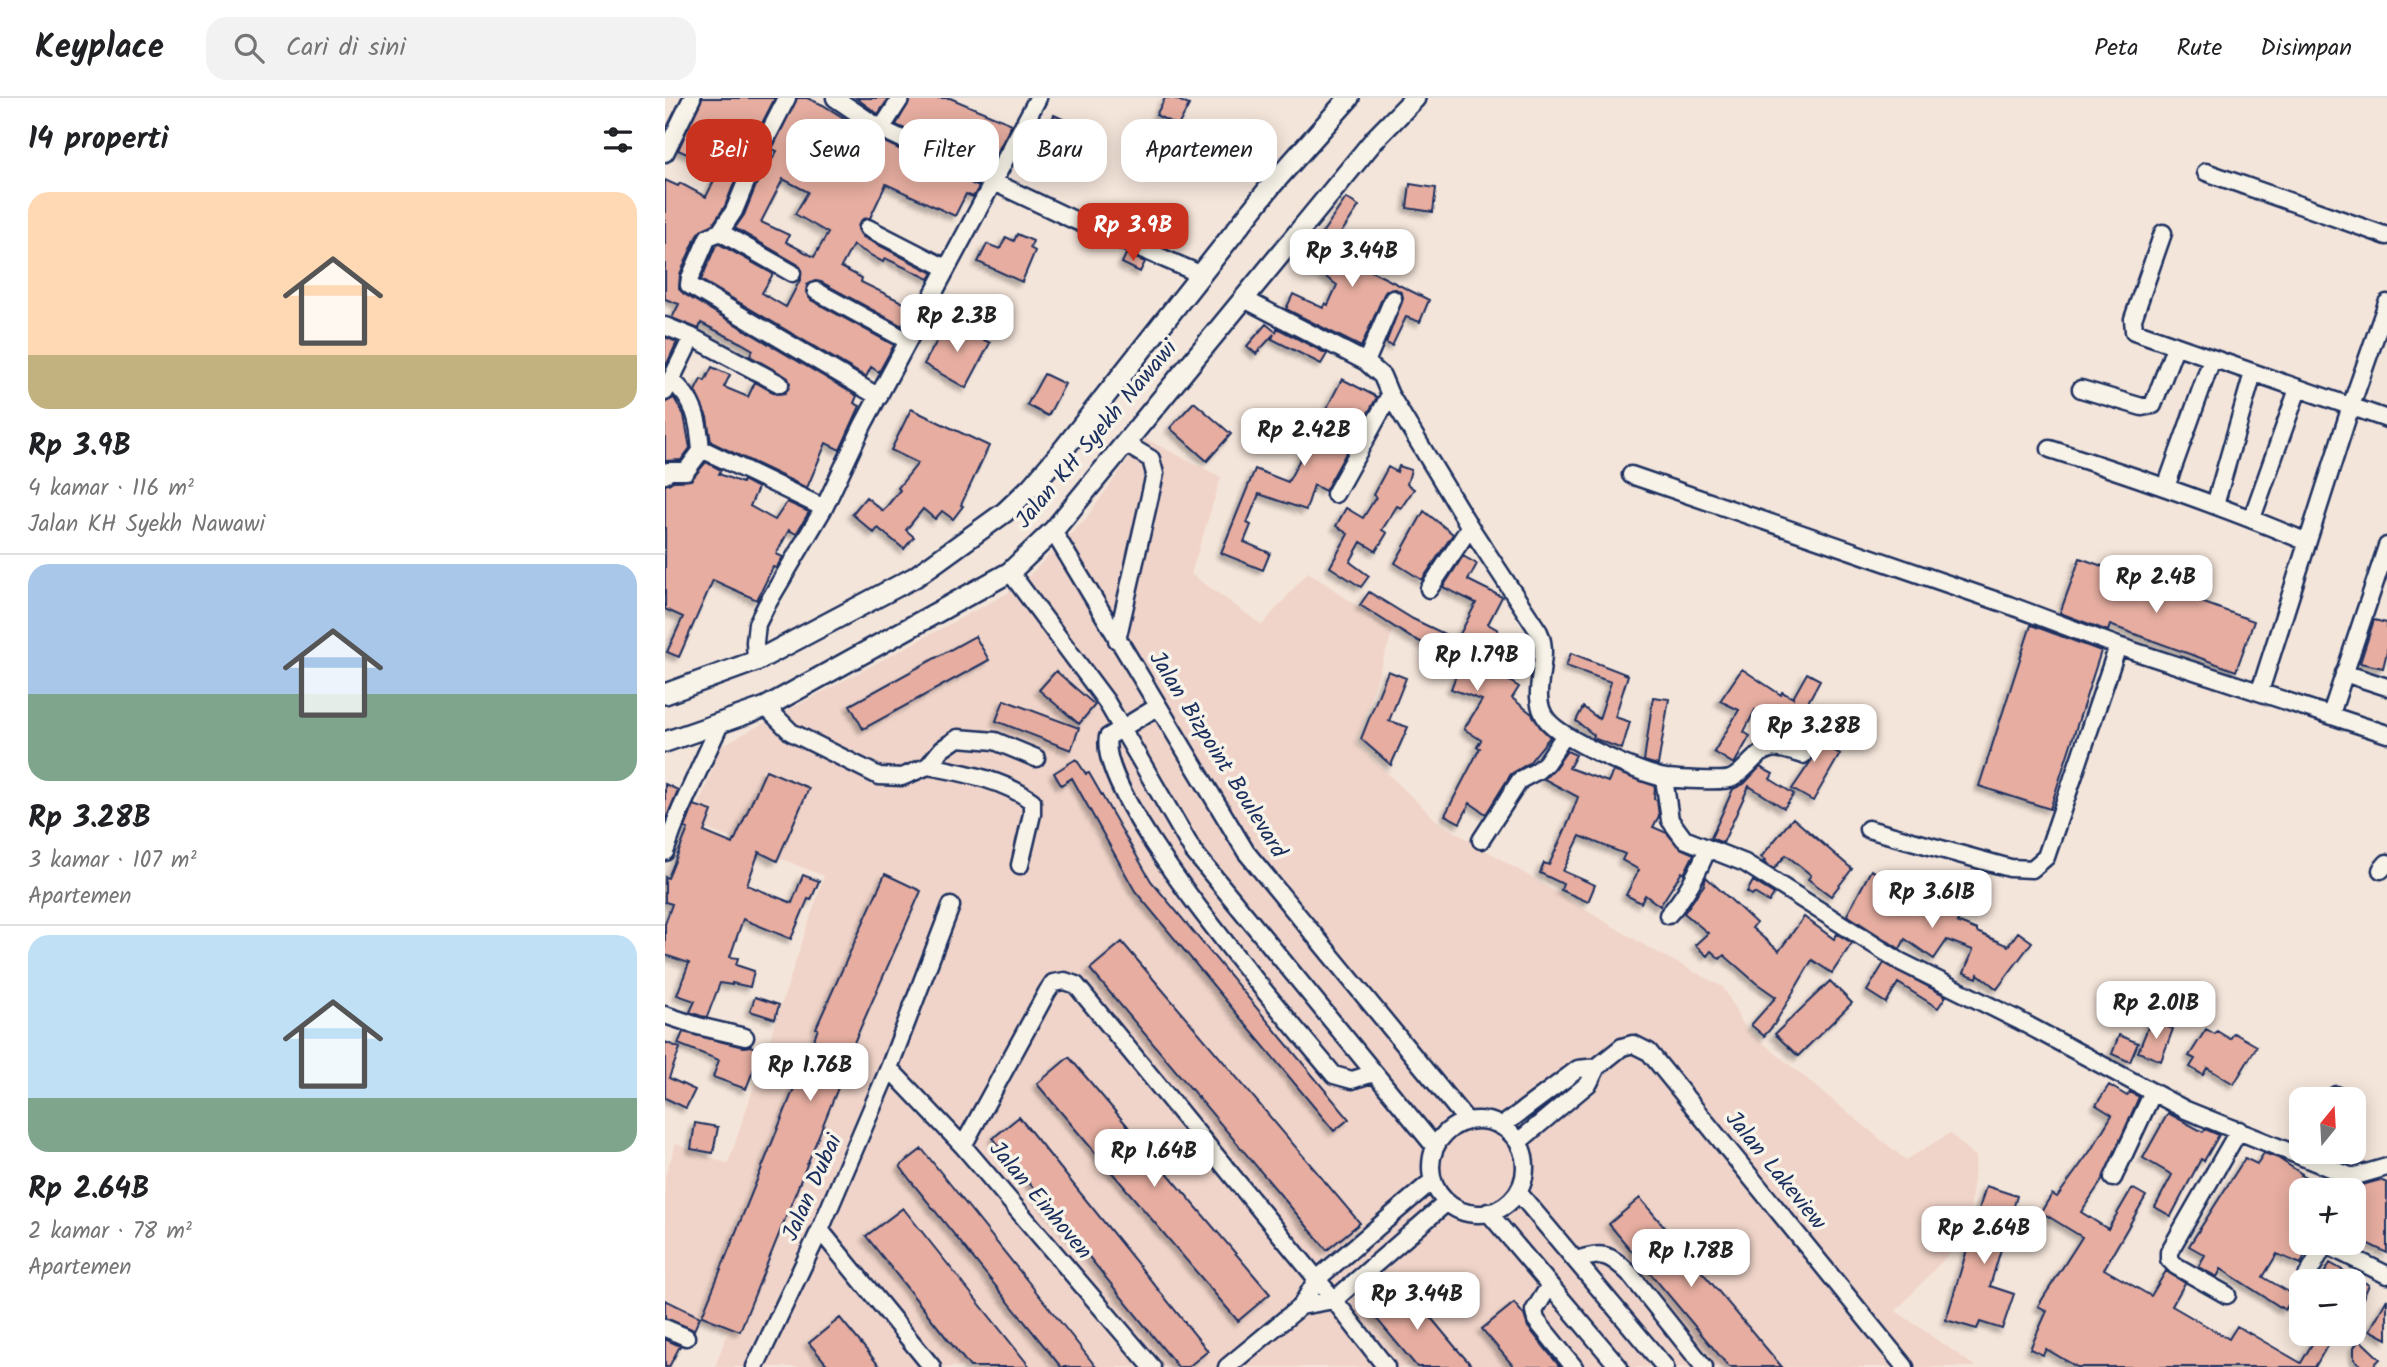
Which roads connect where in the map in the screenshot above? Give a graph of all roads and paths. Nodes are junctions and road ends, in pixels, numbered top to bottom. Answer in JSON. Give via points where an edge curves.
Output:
{"nodes":[{"id":1,"x":692,"y":98,"type":"edge"},
{"id":2,"x":787,"y":98,"type":"edge"},
{"id":3,"x":835,"y":98,"type":"edge"},
{"id":4,"x":901,"y":98,"type":"edge"},
{"id":5,"x":1038,"y":98,"type":"edge"},
{"id":6,"x":1349,"y":98,"type":"edge"},
{"id":7,"x":1415,"y":98,"type":"edge"},
{"id":8,"x":866,"y":119,"type":"edge"},
{"id":9,"x":885,"y":123,"type":"edge"},
{"id":10,"x":665,"y":153,"type":"edge"},
{"id":11,"x":999,"y":168,"type":"edge"},
{"id":12,"x":2206,"y":172,"type":"dead end"},
{"id":13,"x":991,"y":182,"type":"edge"},
{"id":14,"x":994,"y":182,"type":"edge"},
{"id":15,"x":868,"y":228,"type":"dead end"},
{"id":16,"x":720,"y":232,"type":"junction"},
{"id":17,"x":2163,"y":233,"type":"dead end"},
{"id":18,"x":2387,"y":236,"type":"edge"},
{"id":19,"x":946,"y":268,"type":"junction"},
{"id":20,"x":792,"y":273,"type":"dead end"},
{"id":21,"x":1200,"y":274,"type":"junction"},
{"id":22,"x":816,"y":291,"type":"dead end"},
{"id":23,"x":1244,"y":299,"type":"junction"},
{"id":24,"x":1393,"y":299,"type":"dead end"},
{"id":25,"x":2387,"y":303,"type":"edge"},
{"id":26,"x":665,"y":326,"type":"edge"},
{"id":27,"x":692,"y":337,"type":"junction"},
{"id":28,"x":908,"y":341,"type":"junction"},
{"id":29,"x":2175,"y":347,"type":"junction"},
{"id":30,"x":2212,"y":359,"type":"junction"},
{"id":31,"x":1366,"y":362,"type":"junction"},
{"id":32,"x":2253,"y":373,"type":"junction"},
{"id":33,"x":780,"y":384,"type":"dead end"},
{"id":34,"x":668,"y":386,"type":"edge"},
{"id":35,"x":2298,"y":388,"type":"junction"},
{"id":36,"x":2081,"y":389,"type":"dead end"},
{"id":37,"x":1390,"y":395,"type":"junction"},
{"id":38,"x":879,"y":397,"type":"junction"},
{"id":39,"x":2351,"y":406,"type":"junction"},
{"id":40,"x":2387,"y":419,"type":"edge"},
{"id":41,"x":1125,"y":443,"type":"junction"},
{"id":42,"x":2050,"y":449,"type":"dead end"},
{"id":43,"x":701,"y":451,"type":"junction"},
{"id":44,"x":665,"y":475,"type":"edge"},
{"id":45,"x":1631,"y":475,"type":"dead end"},
{"id":46,"x":2166,"y":487,"type":"junction"},
{"id":47,"x":1335,"y":494,"type":"dead end"},
{"id":48,"x":2215,"y":505,"type":"junction"},
{"id":49,"x":824,"y":509,"type":"junction"},
{"id":50,"x":2252,"y":518,"type":"junction"},
{"id":51,"x":1470,"y":527,"type":"junction"},
{"id":52,"x":1053,"y":531,"type":"junction"},
{"id":53,"x":2307,"y":542,"type":"junction"},
{"id":54,"x":2387,"y":546,"type":"edge"},
{"id":55,"x":1010,"y":572,"type":"junction"},
{"id":56,"x":1429,"y":589,"type":"dead end"},
{"id":57,"x":1117,"y":640,"type":"junction"},
{"id":58,"x":2118,"y":646,"type":"junction"},
{"id":59,"x":756,"y":661,"type":"junction"},
{"id":60,"x":2344,"y":673,"type":"junction"},
{"id":61,"x":2387,"y":687,"type":"edge"},
{"id":62,"x":2260,"y":691,"type":"junction"},
{"id":63,"x":665,"y":694,"type":"edge"},
{"id":64,"x":766,"y":707,"type":"junction"},
{"id":65,"x":1157,"y":707,"type":"junction"},
{"id":66,"x":2332,"y":714,"type":"junction"},
{"id":67,"x":720,"y":724,"type":"junction"},
{"id":68,"x":1121,"y":728,"type":"junction"},
{"id":69,"x":2387,"y":734,"type":"edge"},
{"id":70,"x":1565,"y":735,"type":"junction"},
{"id":71,"x":665,"y":742,"type":"edge"},
{"id":72,"x":1803,"y":755,"type":"dead end"},
{"id":73,"x":1036,"y":758,"type":"dead end"},
{"id":74,"x":928,"y":766,"type":"junction"},
{"id":75,"x":1664,"y":778,"type":"junction"},
{"id":76,"x":1867,"y":828,"type":"dead end"},
{"id":77,"x":1481,"y":840,"type":"dead end"},
{"id":78,"x":1707,"y":849,"type":"junction"},
{"id":79,"x":665,"y":852,"type":"edge"},
{"id":80,"x":1020,"y":865,"type":"dead end"},
{"id":81,"x":951,"y":906,"type":"dead end"},
{"id":82,"x":1668,"y":915,"type":"dead end"},
{"id":83,"x":665,"y":998,"type":"edge"},
{"id":84,"x":665,"y":1004,"type":"edge"},
{"id":85,"x":665,"y":1014,"type":"edge"},
{"id":86,"x":745,"y":1037,"type":"dead end"},
{"id":87,"x":1597,"y":1067,"type":"junction"},
{"id":88,"x":889,"y":1068,"type":"junction"},
{"id":89,"x":1374,"y":1073,"type":"junction"},
{"id":90,"x":2153,"y":1092,"type":"junction"},
{"id":91,"x":1467,"y":1121,"type":"junction"},
{"id":92,"x":1502,"y":1126,"type":"junction"},
{"id":93,"x":2239,"y":1130,"type":"junction"},
{"id":94,"x":1518,"y":1142,"type":"junction"},
{"id":95,"x":963,"y":1146,"type":"junction"},
{"id":96,"x":1435,"y":1147,"type":"junction"},
{"id":97,"x":2289,"y":1148,"type":"edge"},
{"id":98,"x":2321,"y":1164,"type":"edge"},
{"id":99,"x":2387,"y":1167,"type":"edge"},
{"id":100,"x":2113,"y":1178,"type":"dead end"},
{"id":101,"x":2341,"y":1178,"type":"edge"},
{"id":102,"x":2362,"y":1178,"type":"edge"},
{"id":103,"x":1433,"y":1180,"type":"junction"},
{"id":104,"x":1518,"y":1192,"type":"junction"},
{"id":105,"x":1447,"y":1202,"type":"junction"},
{"id":106,"x":1488,"y":1212,"type":"junction"},
{"id":107,"x":820,"y":1230,"type":"junction"},
{"id":108,"x":2348,"y":1255,"type":"edge"},
{"id":109,"x":1576,"y":1260,"type":"junction"},
{"id":110,"x":2387,"y":1275,"type":"edge"},
{"id":111,"x":1317,"y":1279,"type":"junction"},
{"id":112,"x":1550,"y":1285,"type":"junction"},
{"id":113,"x":2227,"y":1295,"type":"dead end"},
{"id":114,"x":1334,"y":1300,"type":"junction"},
{"id":115,"x":1301,"y":1306,"type":"junction"},
{"id":116,"x":665,"y":1328,"type":"edge"},
{"id":117,"x":686,"y":1336,"type":"dead end"},
{"id":118,"x":755,"y":1367,"type":"edge"},
{"id":119,"x":932,"y":1367,"type":"edge"},
{"id":120,"x":1152,"y":1367,"type":"edge"},
{"id":121,"x":1227,"y":1367,"type":"edge"},
{"id":122,"x":1386,"y":1367,"type":"edge"},
{"id":123,"x":1574,"y":1367,"type":"edge"},
{"id":124,"x":1619,"y":1367,"type":"edge"},
{"id":125,"x":1665,"y":1367,"type":"edge"},
{"id":126,"x":1704,"y":1367,"type":"edge"},
{"id":127,"x":1905,"y":1367,"type":"edge"}],
"edges":[{"from":1,"to":10,"type":"street"},
{"from":2,"to":16,"type":"street"},
{"from":3,"to":8,"type":"street"},
{"from":4,"to":9,"type":"street"},
{"from":5,"to":11,"type":"street"},
{"from":6,"to":21,"type":"main road","name":"Jalan KH Syekh Nawawi"},
{"from":7,"to":23,"type":"main road","name":"Jalan KH Syekh Nawawi","via":[[1375,139]]},
{"from":12,"to":18,"type":"street"},
{"from":13,"to":19,"type":"street"},
{"from":14,"to":21,"type":"street"},
{"from":15,"to":19,"type":"street"},
{"from":16,"to":20,"type":"street"},
{"from":16,"to":38,"type":"street","via":[[708,237],[689,285]]},
{"from":17,"to":29,"type":"street","via":[[2133,318],[2134,331]]},
{"from":19,"to":28,"type":"street"},
{"from":21,"to":59,"type":"main road","name":"Jalan KH Syekh Nawawi","via":[[1062,451],[1005,512],[915,577]]},
{"from":22,"to":28,"type":"street"},
{"from":23,"to":31,"type":"street"},
{"from":23,"to":41,"type":"main road","name":"Jalan KH Syekh Nawawi"},
{"from":24,"to":31,"type":"street"},
{"from":25,"to":39,"type":"street"},
{"from":26,"to":27,"type":"street"},
{"from":27,"to":33,"type":"street"},
{"from":27,"to":34,"type":"street"},
{"from":28,"to":38,"type":"street"},
{"from":29,"to":30,"type":"street"},
{"from":29,"to":36,"type":"street","via":[[2153,404],[2142,407]]},
{"from":30,"to":32,"type":"street"},
{"from":30,"to":46,"type":"street"},
{"from":31,"to":37,"type":"street","via":[[1382,376]]},
{"from":32,"to":35,"type":"street"},
{"from":32,"to":48,"type":"street"},
{"from":34,"to":43,"type":"street","via":[[689,398]]},
{"from":35,"to":39,"type":"street"},
{"from":35,"to":50,"type":"street"},
{"from":37,"to":47,"type":"street"},
{"from":37,"to":51,"type":"street"},
{"from":38,"to":49,"type":"street"},
{"from":39,"to":40,"type":"street"},
{"from":39,"to":53,"type":"street"},
{"from":41,"to":52,"type":"main road","name":"Jalan KH Syekh Nawawi"},
{"from":41,"to":57,"type":"street","via":[[1151,459],[1155,474]]},
{"from":42,"to":46,"type":"street"},
{"from":43,"to":44,"type":"street","via":[[686,471]]},
{"from":43,"to":49,"type":"street"},
{"from":45,"to":58,"type":"street"},
{"from":46,"to":48,"type":"street"},
{"from":48,"to":50,"type":"street"},
{"from":49,"to":59,"type":"street","via":[[757,624]]},
{"from":50,"to":53,"type":"street"},
{"from":51,"to":56,"type":"street"},
{"from":51,"to":70,"type":"street","via":[[1539,632],[1544,644],[1540,704],[1547,720]]},
{"from":52,"to":55,"type":"main road","name":"Jalan KH Syekh Nawawi"},
{"from":52,"to":57,"type":"street","name":"Jalan Bizpoint Boulevard"},
{"from":53,"to":62,"type":"street"},
{"from":54,"to":60,"type":"street"},
{"from":55,"to":64,"type":"main road","name":"Jalan KH Syekh Nawawi"},
{"from":55,"to":68,"type":"street"},
{"from":57,"to":65,"type":"street","name":"Jalan Bizpoint Boulevard"},
{"from":58,"to":62,"type":"street"},
{"from":58,"to":76,"type":"street","via":[[2046,857],[2032,869],[2010,868]]},
{"from":59,"to":63,"type":"main road","name":"Jalan KH Syekh Nawawi"},
{"from":60,"to":61,"type":"street"},
{"from":60,"to":66,"type":"street"},
{"from":62,"to":66,"type":"street"},
{"from":64,"to":67,"type":"main road","name":"Jalan KH Syekh Nawawi"},
{"from":64,"to":74,"type":"street","via":[[791,732],[879,776],[902,777]]},
{"from":65,"to":68,"type":"street"},
{"from":65,"to":91,"type":"street","name":"Jalan Bizpoint Boulevard","via":[[1246,852]]},
{"from":66,"to":69,"type":"street"},
{"from":67,"to":71,"type":"main road","name":"Jalan KH Syekh Nawawi"},
{"from":67,"to":79,"type":"street"},
{"from":68,"to":89,"type":"street","via":[[1193,851]]},
{"from":68,"to":89,"type":"street","via":[[1108,737],[1108,757],[1131,806],[1173,874],[1333,1075],[1352,1080]]},
{"from":70,"to":75,"type":"street"},
{"from":70,"to":77,"type":"street","via":[[1546,763],[1520,780]]},
{"from":72,"to":75,"type":"street","via":[[1767,749],[1728,780]]},
{"from":73,"to":74,"type":"street","via":[[995,741],[958,738]]},
{"from":74,"to":80,"type":"street","via":[[976,775],[1032,801]]},
{"from":75,"to":78,"type":"street","via":[[1670,820],[1676,830]]},
{"from":78,"to":82,"type":"street","via":[[1680,903]]},
{"from":78,"to":90,"type":"street","via":[[1745,863],[1901,962]]},
{"from":81,"to":88,"type":"street","name":"Jalan Dubai"},
{"from":83,"to":84,"type":"street"},
{"from":85,"to":86,"type":"street"},
{"from":87,"to":92,"type":"street","via":[[1578,1069]]},
{"from":87,"to":94,"type":"street","via":[[1589,1083]]},
{"from":87,"to":127,"type":"street","name":"Jalan Lakeview","via":[[1622,1047],[1633,1044],[1649,1052]]},
{"from":88,"to":95,"type":"street","name":"Jalan Einhoven"},
{"from":88,"to":107,"type":"street","name":"Jalan Dubai"},
{"from":89,"to":96,"type":"street"},
{"from":90,"to":93,"type":"street"},
{"from":90,"to":100,"type":"street"},
{"from":91,"to":92,"type":"street","via":[[1485,1120]]},
{"from":91,"to":96,"type":"street","via":[[1448,1130]]},
{"from":92,"to":94,"type":"street"},
{"from":93,"to":97,"type":"street"},
{"from":93,"to":113,"type":"street","via":[[2169,1252],[2176,1266]]},
{"from":94,"to":104,"type":"street","via":[[1524,1158]]},
{"from":95,"to":111,"type":"street","via":[[1053,983],[1076,985]]},
{"from":95,"to":120,"type":"street","name":"Jalan Einhoven"},
{"from":96,"to":103,"type":"street"},
{"from":98,"to":101,"type":"street"},
{"from":99,"to":102,"type":"street"},
{"from":103,"to":105,"type":"street"},
{"from":103,"to":111,"type":"street"},
{"from":104,"to":106,"type":"street","via":[[1505,1205]]},
{"from":104,"to":109,"type":"street"},
{"from":105,"to":106,"type":"street","via":[[1459,1210]]},
{"from":105,"to":114,"type":"street"},
{"from":106,"to":112,"type":"street"},
{"from":107,"to":118,"type":"street","name":"Jalan Dubai"},
{"from":107,"to":119,"type":"street"},
{"from":108,"to":110,"type":"street"},
{"from":109,"to":125,"type":"street"},
{"from":109,"to":126,"type":"street","via":[[1598,1253],[1617,1261]]},
{"from":111,"to":114,"type":"street"},
{"from":111,"to":115,"type":"street"},
{"from":112,"to":123,"type":"street","via":[[1534,1311],[1536,1320]]},
{"from":112,"to":124,"type":"street"},
{"from":114,"to":115,"type":"street"},
{"from":114,"to":122,"type":"street"},
{"from":115,"to":121,"type":"street"},
{"from":116,"to":117,"type":"street"}]}
